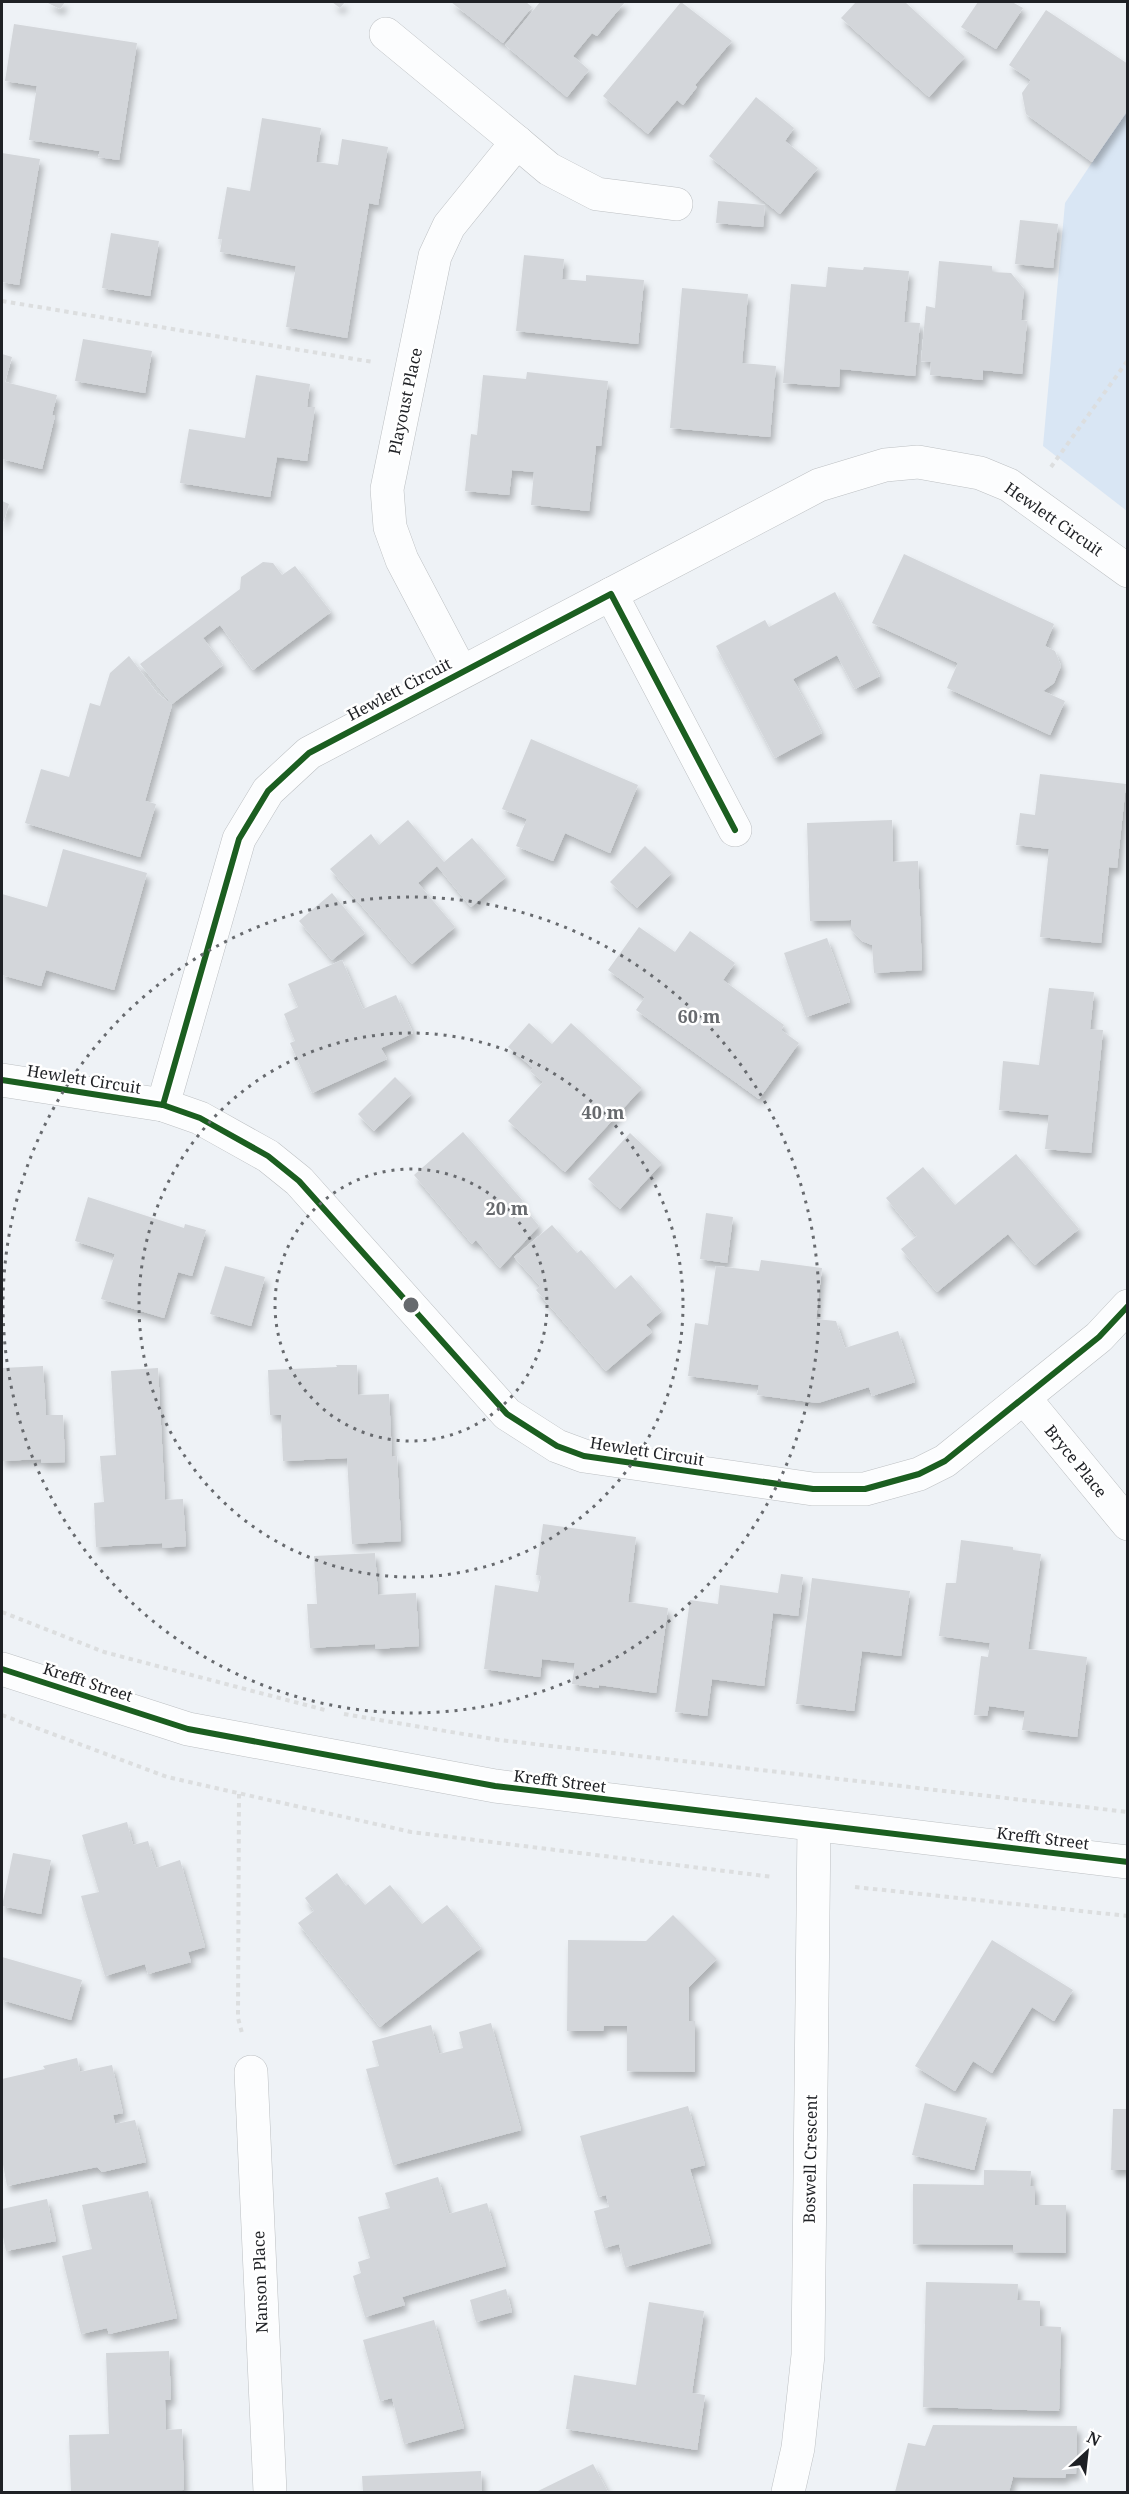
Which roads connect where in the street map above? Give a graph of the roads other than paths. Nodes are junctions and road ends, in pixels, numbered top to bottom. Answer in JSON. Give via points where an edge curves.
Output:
{"nodes":[{"id":1,"x":386,"y":34,"type":"dead end"},
{"id":2,"x":517,"y":142,"type":"junction"},
{"id":3,"x":676,"y":204,"type":"dead end"},
{"id":4,"x":1128,"y":571,"type":"edge"},
{"id":5,"x":611,"y":594,"type":"junction"},
{"id":6,"x":461,"y":672,"type":"junction"},
{"id":7,"x":735,"y":830,"type":"dead end"},
{"id":8,"x":2,"y":1080,"type":"edge"},
{"id":9,"x":163,"y":1105,"type":"junction"},
{"id":10,"x":1128,"y":1306,"type":"edge"},
{"id":11,"x":1025,"y":1399,"type":"junction"},
{"id":12,"x":1128,"y":1524,"type":"edge"},
{"id":13,"x":2,"y":1669,"type":"edge"},
{"id":14,"x":814,"y":1824,"type":"junction"},
{"id":15,"x":1128,"y":1862,"type":"edge"},
{"id":16,"x":251,"y":2072,"type":"road end"},
{"id":17,"x":270,"y":2493,"type":"edge"},
{"id":18,"x":788,"y":2493,"type":"edge"}],
"edges":[{"from":1,"to":2,"type":"street"},
{"from":2,"to":3,"type":"street","via":[[549,169],[597,194]]},
{"from":2,"to":6,"type":"street","name":"Playoust Place","via":[[449,226],[435,256],[387,489],[390,527],[402,560]]},
{"from":4,"to":5,"type":"street","name":"Hewlett Circuit","via":[[1009,485],[980,473],[918,462],[885,465],[819,485]]},
{"from":5,"to":6,"type":"street","name":"Hewlett Circuit"},
{"from":5,"to":7,"type":"street"},
{"from":6,"to":9,"type":"street","name":"Hewlett Circuit","via":[[309,753],[268,791],[239,838]]},
{"from":8,"to":9,"type":"street","name":"Hewlett Circuit"},
{"from":9,"to":11,"type":"street","name":"Hewlett Circuit","via":[[200,1118],[268,1156],[299,1181],[507,1414],[557,1446],[584,1456],[813,1489],[865,1489],[919,1474],[945,1461]]},
{"from":10,"to":11,"type":"street","name":"Hewlett Circuit","via":[[1099,1338]]},
{"from":11,"to":12,"type":"street","name":"Bryce Place"},
{"from":13,"to":14,"type":"street","name":"Krefft Street","via":[[188,1729],[495,1786]]},
{"from":14,"to":15,"type":"street","name":"Krefft Street"},
{"from":14,"to":18,"type":"street","name":"Boswell Crescent","via":[[808,2355],[798,2448]]},
{"from":16,"to":17,"type":"street","name":"Nanson Place"}]}
